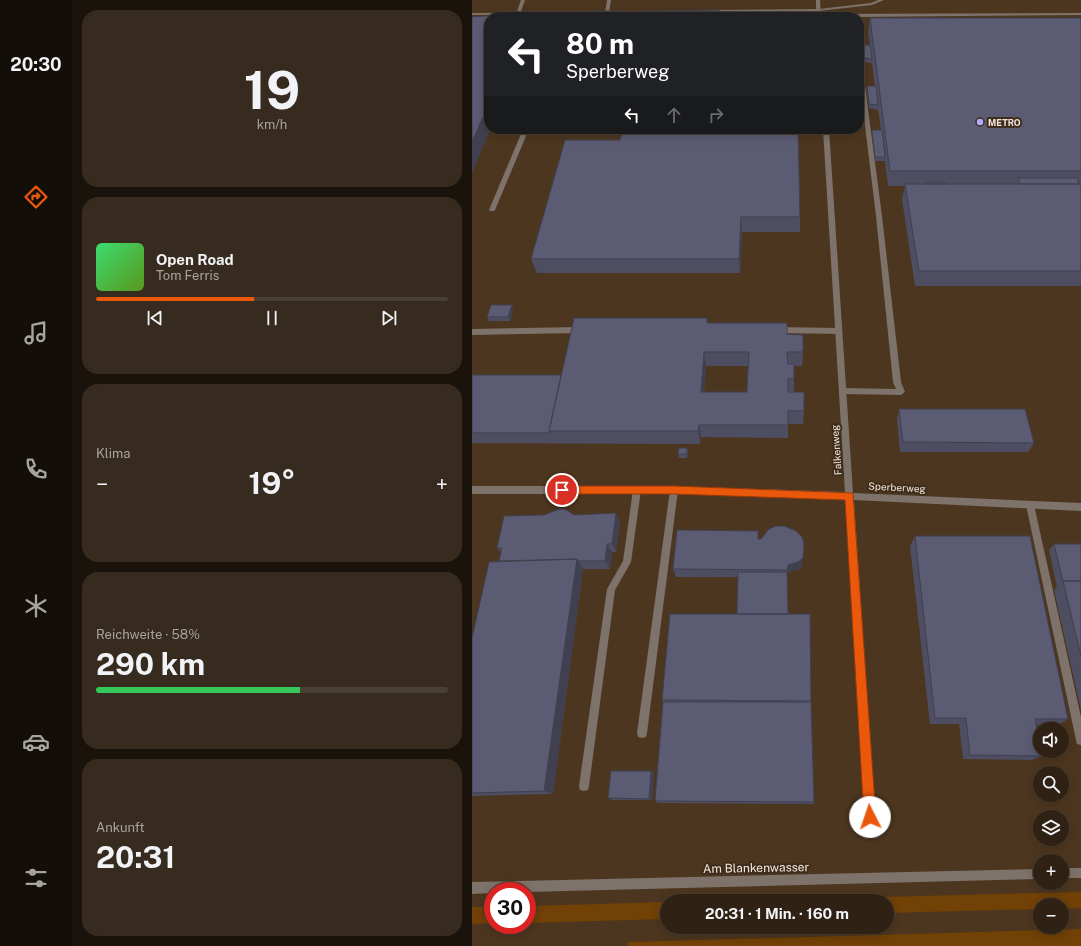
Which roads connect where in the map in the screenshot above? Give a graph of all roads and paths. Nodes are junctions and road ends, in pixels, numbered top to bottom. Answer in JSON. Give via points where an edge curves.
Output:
{"nodes":[{"id":1,"x":523,"y":0,"type":"edge"},
{"id":2,"x":609,"y":0,"type":"edge"},
{"id":3,"x":818,"y":0,"type":"edge"},
{"id":4,"x":882,"y":0,"type":"edge"},
{"id":5,"x":701,"y":11,"type":"edge"},
{"id":6,"x":519,"y":12,"type":"edge"},
{"id":7,"x":607,"y":12,"type":"edge"},
{"id":8,"x":740,"y":12,"type":"edge"},
{"id":9,"x":819,"y":12,"type":"edge"},
{"id":10,"x":830,"y":12,"type":"edge"},
{"id":11,"x":472,"y":14,"type":"edge"},
{"id":12,"x":484,"y":14,"type":"edge"},
{"id":13,"x":1081,"y":14,"type":"edge"},
{"id":14,"x":864,"y":16,"type":"edge"},
{"id":15,"x":864,"y":96,"type":"edge"},
{"id":16,"x":524,"y":134,"type":"edge"},
{"id":17,"x":826,"y":134,"type":"edge"},
{"id":18,"x":492,"y":210,"type":"dead end"},
{"id":19,"x":587,"y":330,"type":"edge"},
{"id":20,"x":768,"y":330,"type":"edge"},
{"id":21,"x":839,"y":330,"type":"junction"},
{"id":22,"x":472,"y":332,"type":"edge"},
{"id":23,"x":843,"y":391,"type":"junction"},
{"id":24,"x":472,"y":490,"type":"edge"},
{"id":25,"x":637,"y":490,"type":"junction"},
{"id":26,"x":674,"y":490,"type":"junction"},
{"id":27,"x":850,"y":496,"type":"junction"},
{"id":28,"x":1030,"y":505,"type":"junction"},
{"id":29,"x":1081,"y":507,"type":"edge"},
{"id":30,"x":642,"y":733,"type":"dead end"},
{"id":31,"x":1081,"y":740,"type":"edge"},
{"id":32,"x":584,"y":786,"type":"dead end"},
{"id":33,"x":870,"y":817,"type":"dead end"},
{"id":34,"x":1069,"y":873,"type":"edge"},
{"id":35,"x":1081,"y":873,"type":"edge"},
{"id":36,"x":1033,"y":874,"type":"edge"},
{"id":37,"x":472,"y":888,"type":"edge"}],
"edges":[{"from":1,"to":6,"type":"street"},
{"from":2,"to":7,"type":"street"},
{"from":3,"to":9,"type":"street"},
{"from":4,"to":10,"type":"street"},
{"from":5,"to":8,"type":"street"},
{"from":11,"to":12,"type":"street"},
{"from":13,"to":14,"type":"street"},
{"from":15,"to":23,"type":"street","via":[[897,382],[901,392]]},
{"from":16,"to":18,"type":"street"},
{"from":17,"to":21,"type":"street","name":"Falkenweg"},
{"from":19,"to":22,"type":"street"},
{"from":20,"to":21,"type":"street"},
{"from":21,"to":23,"type":"street","name":"Falkenweg"},
{"from":23,"to":27,"type":"street","name":"Falkenweg"},
{"from":24,"to":25,"type":"street","name":"Sperberweg"},
{"from":25,"to":26,"type":"street","name":"Sperberweg"},
{"from":25,"to":32,"type":"street","via":[[626,562],[611,589]]},
{"from":26,"to":27,"type":"street","name":"Sperberweg"},
{"from":26,"to":30,"type":"street"},
{"from":27,"to":28,"type":"street","name":"Sperberweg"},
{"from":27,"to":33,"type":"street","name":"Falkenweg"},
{"from":28,"to":29,"type":"street","name":"Sperberweg"},
{"from":28,"to":31,"type":"street"},
{"from":34,"to":35,"type":"street"},
{"from":36,"to":37,"type":"street","name":"Am Blankenwasser"}]}
